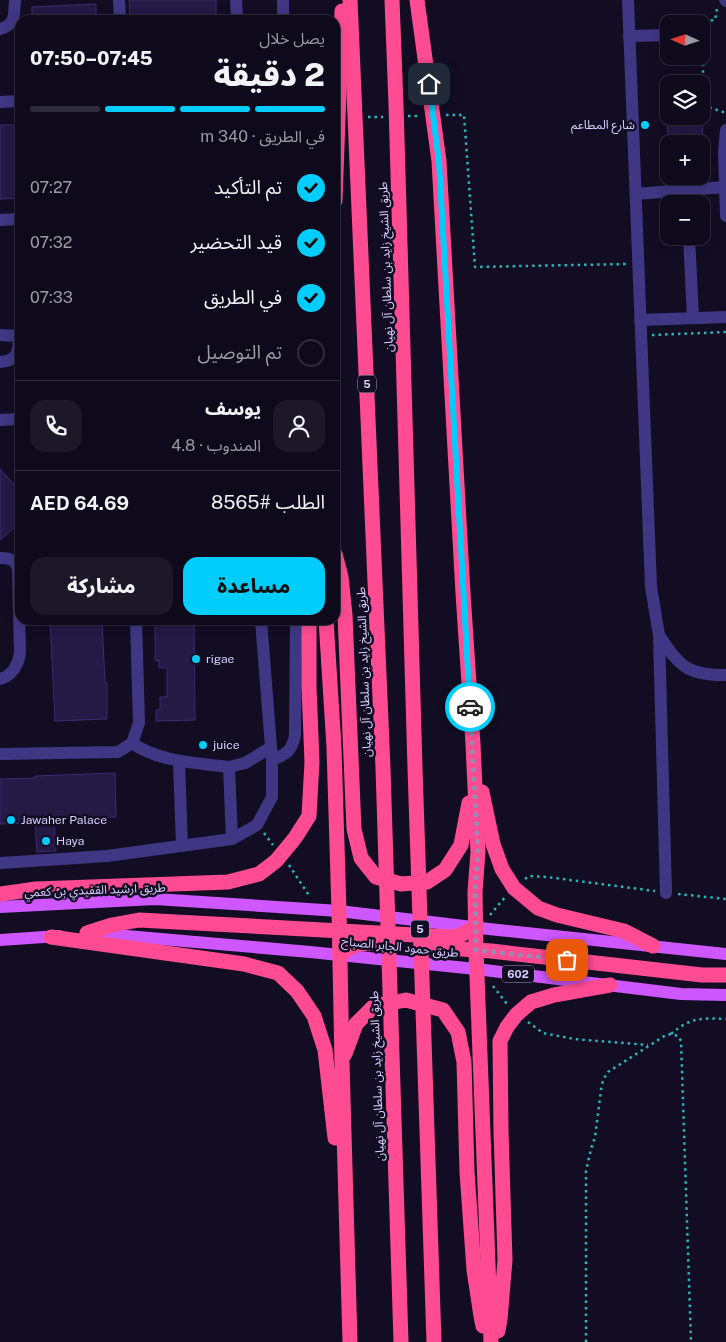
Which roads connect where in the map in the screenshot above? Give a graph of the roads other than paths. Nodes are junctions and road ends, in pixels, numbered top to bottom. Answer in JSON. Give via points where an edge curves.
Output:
{"nodes":[{"id":1,"x":15,"y":0,"type":"edge"},
{"id":2,"x":119,"y":0,"type":"edge"},
{"id":3,"x":236,"y":0,"type":"edge"},
{"id":4,"x":283,"y":0,"type":"edge"},
{"id":5,"x":343,"y":0,"type":"edge"},
{"id":6,"x":350,"y":0,"type":"edge"},
{"id":7,"x":392,"y":0,"type":"edge"},
{"id":8,"x":417,"y":0,"type":"edge"},
{"id":9,"x":628,"y":0,"type":"edge"},
{"id":10,"x":120,"y":15,"type":"edge"},
{"id":11,"x":237,"y":15,"type":"edge"},
{"id":12,"x":282,"y":15,"type":"edge"},
{"id":13,"x":0,"y":29,"type":"edge"},
{"id":14,"x":660,"y":35,"type":"edge"},
{"id":15,"x":629,"y":36,"type":"junction"},
{"id":16,"x":340,"y":60,"type":"edge"},
{"id":17,"x":15,"y":101,"type":"edge"},
{"id":18,"x":0,"y":102,"type":"edge"},
{"id":19,"x":726,"y":130,"type":"edge"},
{"id":20,"x":725,"y":152,"type":"edge"},
{"id":21,"x":725,"y":186,"type":"junction"},
{"id":22,"x":687,"y":190,"type":"junction"},
{"id":23,"x":636,"y":194,"type":"junction"},
{"id":24,"x":687,"y":195,"type":"edge"},
{"id":25,"x":726,"y":216,"type":"edge"},
{"id":26,"x":15,"y":219,"type":"edge"},
{"id":27,"x":0,"y":220,"type":"edge"},
{"id":28,"x":689,"y":245,"type":"edge"},
{"id":29,"x":726,"y":317,"type":"edge"},
{"id":30,"x":693,"y":318,"type":"junction"},
{"id":31,"x":640,"y":320,"type":"junction"},
{"id":32,"x":0,"y":336,"type":"edge"},
{"id":33,"x":15,"y":336,"type":"edge"},
{"id":34,"x":15,"y":356,"type":"edge"},
{"id":35,"x":0,"y":362,"type":"edge"},
{"id":36,"x":0,"y":420,"type":"edge"},
{"id":37,"x":15,"y":420,"type":"edge"},
{"id":38,"x":0,"y":558,"type":"edge"},
{"id":39,"x":15,"y":560,"type":"edge"},
{"id":40,"x":340,"y":570,"type":"edge"},
{"id":41,"x":19,"y":625,"type":"edge"},
{"id":42,"x":136,"y":625,"type":"edge"},
{"id":43,"x":261,"y":625,"type":"edge"},
{"id":44,"x":296,"y":625,"type":"edge"},
{"id":45,"x":309,"y":625,"type":"edge"},
{"id":46,"x":326,"y":625,"type":"edge"},
{"id":47,"x":659,"y":635,"type":"junction"},
{"id":48,"x":726,"y":675,"type":"edge"},
{"id":49,"x":0,"y":680,"type":"edge"},
{"id":50,"x":132,"y":743,"type":"junction"},
{"id":51,"x":473,"y":744,"type":"junction"},
{"id":52,"x":0,"y":754,"type":"edge"},
{"id":53,"x":271,"y":754,"type":"junction"},
{"id":54,"x":179,"y":761,"type":"junction"},
{"id":55,"x":229,"y":767,"type":"junction"},
{"id":56,"x":474,"y":774,"type":"junction"},
{"id":57,"x":232,"y":839,"type":"junction"},
{"id":58,"x":182,"y":846,"type":"junction"},
{"id":59,"x":0,"y":863,"type":"edge"},
{"id":60,"x":666,"y":893,"type":"road end"},
{"id":61,"x":0,"y":894,"type":"edge"},
{"id":62,"x":0,"y":907,"type":"edge"},
{"id":63,"x":340,"y":911,"type":"junction"},
{"id":64,"x":475,"y":927,"type":"junction"},
{"id":65,"x":339,"y":932,"type":"junction"},
{"id":66,"x":88,"y":933,"type":"junction"},
{"id":67,"x":51,"y":937,"type":"junction"},
{"id":68,"x":0,"y":940,"type":"edge"},
{"id":69,"x":653,"y":946,"type":"junction"},
{"id":70,"x":476,"y":950,"type":"junction"},
{"id":71,"x":726,"y":954,"type":"edge"},
{"id":72,"x":340,"y":955,"type":"junction"},
{"id":73,"x":476,"y":969,"type":"junction"},
{"id":74,"x":726,"y":975,"type":"edge"},
{"id":75,"x":610,"y":985,"type":"junction"},
{"id":76,"x":725,"y":996,"type":"edge"},
{"id":77,"x":342,"y":1063,"type":"junction"},
{"id":78,"x":347,"y":1250,"type":"junction"},
{"id":79,"x":350,"y":1342,"type":"edge"},
{"id":80,"x":401,"y":1342,"type":"edge"},
{"id":81,"x":434,"y":1342,"type":"edge"},
{"id":82,"x":487,"y":1342,"type":"edge"},
{"id":83,"x":491,"y":1342,"type":"edge"},
{"id":84,"x":496,"y":1342,"type":"edge"}],
"edges":[{"from":1,"to":13,"type":"street","via":[[10,25]]},
{"from":2,"to":10,"type":"street"},
{"from":3,"to":11,"type":"street"},
{"from":4,"to":12,"type":"street"},
{"from":5,"to":16,"type":"highway"},
{"from":6,"to":80,"type":"highway","name":"طريق الشيخ زايد بن سلطان آل نهيان","number":"5","via":[[383,768]]},
{"from":7,"to":81,"type":"highway","name":"طريق الشيخ زايد بن سلطان آل نهيان","number":"5"},
{"from":8,"to":51,"type":"highway","via":[[439,162]]},
{"from":9,"to":15,"type":"street"},
{"from":14,"to":15,"type":"street"},
{"from":15,"to":23,"type":"street"},
{"from":17,"to":18,"type":"street"},
{"from":19,"to":20,"type":"street"},
{"from":20,"to":21,"type":"street"},
{"from":21,"to":22,"type":"street"},
{"from":21,"to":25,"type":"street"},
{"from":22,"to":23,"type":"street"},
{"from":22,"to":24,"type":"street"},
{"from":23,"to":31,"type":"street"},
{"from":26,"to":27,"type":"street"},
{"from":28,"to":30,"type":"street"},
{"from":29,"to":30,"type":"street"},
{"from":30,"to":31,"type":"street"},
{"from":31,"to":47,"type":"street","via":[[651,587]]},
{"from":32,"to":33,"type":"street"},
{"from":34,"to":35,"type":"street"},
{"from":36,"to":37,"type":"street"},
{"from":38,"to":39,"type":"street"},
{"from":40,"to":56,"type":"highway","via":[[345,615],[354,829],[361,858],[376,877],[410,884],[427,882],[445,870],[461,845]]},
{"from":41,"to":49,"type":"street","via":[[20,658],[10,675]]},
{"from":42,"to":50,"type":"street","via":[[139,722]]},
{"from":43,"to":53,"type":"street"},
{"from":44,"to":53,"type":"street","via":[[295,735],[293,745],[285,755]]},
{"from":45,"to":61,"type":"highway","via":[[312,762],[308,816],[296,838],[276,862],[259,874],[228,882],[36,889]]},
{"from":46,"to":63,"type":"highway"},
{"from":47,"to":48,"type":"street","via":[[680,663],[693,671]]},
{"from":47,"to":60,"type":"street"},
{"from":50,"to":52,"type":"street","via":[[118,752]]},
{"from":50,"to":54,"type":"street","via":[[142,750]]},
{"from":51,"to":56,"type":"highway"},
{"from":51,"to":69,"type":"highway","via":[[493,844],[502,869],[514,888],[538,908],[624,931]]},
{"from":53,"to":55,"type":"street"},
{"from":53,"to":57,"type":"street","via":[[272,797],[257,825]]},
{"from":54,"to":55,"type":"street"},
{"from":54,"to":58,"type":"street"},
{"from":55,"to":57,"type":"street"},
{"from":56,"to":64,"type":"highway","via":[[478,852]]},
{"from":57,"to":58,"type":"street"},
{"from":58,"to":59,"type":"street","via":[[107,856]]},
{"from":62,"to":63,"type":"main road","name":"طريق ارشيد القفيدي بن كعمي","via":[[155,899]]},
{"from":63,"to":64,"type":"main road"},
{"from":63,"to":65,"type":"highway"},
{"from":64,"to":65,"type":"highway","via":[[452,938]]},
{"from":64,"to":69,"type":"main road"},
{"from":64,"to":70,"type":"highway"},
{"from":65,"to":66,"type":"highway","via":[[139,920]]},
{"from":65,"to":72,"type":"highway"},
{"from":66,"to":67,"type":"main road","number":"602"},
{"from":66,"to":72,"type":"main road","name":"طريق حمود الجابر الصباح","number":"602"},
{"from":67,"to":68,"type":"main road","number":"602"},
{"from":67,"to":78,"type":"highway","via":[[244,964],[278,973],[297,991],[314,1016],[326,1050]]},
{"from":69,"to":71,"type":"main road"},
{"from":70,"to":72,"type":"highway","via":[[372,942],[348,948]]},
{"from":70,"to":73,"type":"highway"},
{"from":70,"to":74,"type":"highway"},
{"from":72,"to":73,"type":"main road","name":"طريق حمود الجابر الصباح","number":"602"},
{"from":72,"to":77,"type":"highway"},
{"from":73,"to":75,"type":"main road","name":"طريق حمود الجابر الصباح","number":"602"},
{"from":73,"to":83,"type":"highway"},
{"from":75,"to":76,"type":"main road","name":"طريق حمود الجابر الصباح","number":"602"},
{"from":75,"to":84,"type":"highway","via":[[531,1002],[516,1015],[500,1042],[505,1260]]},
{"from":77,"to":78,"type":"highway"},
{"from":77,"to":82,"type":"highway","via":[[356,1024],[374,1006],[406,1000],[443,1010],[458,1032],[464,1062],[474,1270]]},
{"from":78,"to":79,"type":"highway"}]}
